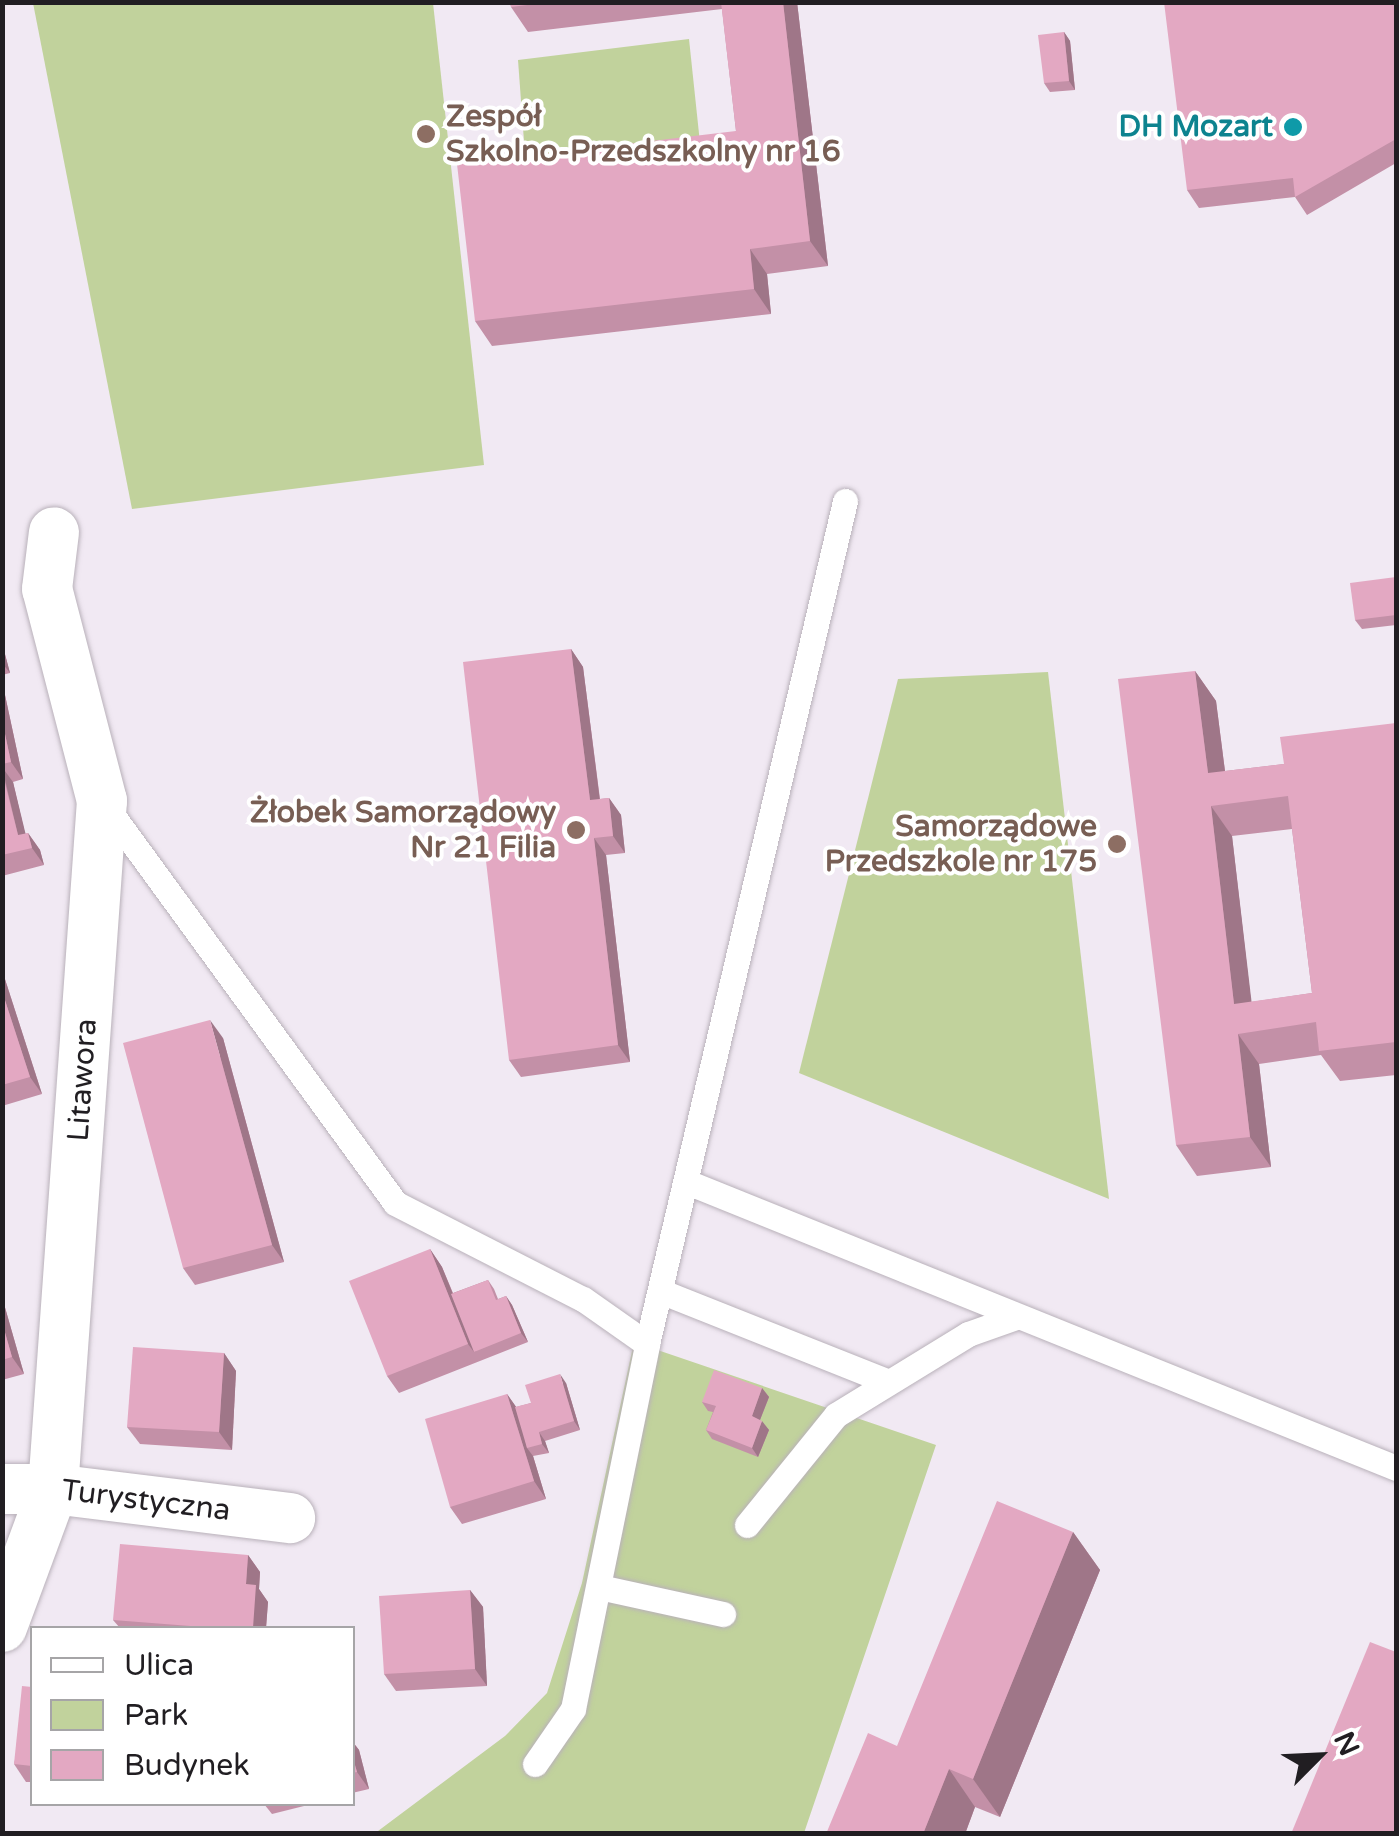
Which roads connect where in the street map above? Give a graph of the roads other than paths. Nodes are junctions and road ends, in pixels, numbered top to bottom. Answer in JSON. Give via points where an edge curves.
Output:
{"nodes":[{"id":1,"x":845,"y":501,"type":"dead end"},
{"id":2,"x":54,"y":532,"type":"dead end"},
{"id":3,"x":102,"y":801,"type":"junction"},
{"id":4,"x":687,"y":1182,"type":"junction"},
{"id":5,"x":660,"y":1291,"type":"junction"},
{"id":6,"x":1016,"y":1317,"type":"junction"},
{"id":7,"x":647,"y":1344,"type":"junction"},
{"id":8,"x":889,"y":1382,"type":"junction"},
{"id":9,"x":1396,"y":1468,"type":"edge"},
{"id":10,"x":2,"y":1489,"type":"edge"},
{"id":11,"x":54,"y":1489,"type":"junction"},
{"id":12,"x":290,"y":1518,"type":"dead end"},
{"id":13,"x":747,"y":1525,"type":"dead end"},
{"id":14,"x":599,"y":1587,"type":"junction"},
{"id":15,"x":723,"y":1614,"type":"dead end"},
{"id":16,"x":2,"y":1627,"type":"edge"},
{"id":17,"x":536,"y":1764,"type":"dead end"}],
"edges":[{"from":1,"to":4,"type":"lane"},
{"from":2,"to":3,"type":"street","name":"Litawora","via":[[47,589]]},
{"from":3,"to":7,"type":"lane","via":[[395,1203],[583,1299]]},
{"from":3,"to":11,"type":"street","name":"Litawora"},
{"from":4,"to":5,"type":"lane"},
{"from":4,"to":6,"type":"lane"},
{"from":5,"to":7,"type":"lane"},
{"from":5,"to":8,"type":"lane"},
{"from":6,"to":8,"type":"lane","via":[[968,1334]]},
{"from":6,"to":9,"type":"lane"},
{"from":7,"to":14,"type":"lane"},
{"from":8,"to":13,"type":"lane","via":[[836,1415]]},
{"from":10,"to":11,"type":"street","name":"Turystyczna"},
{"from":11,"to":12,"type":"street","name":"Turystyczna"},
{"from":11,"to":16,"type":"street","name":"Litawora"},
{"from":14,"to":15,"type":"lane"},
{"from":14,"to":17,"type":"lane","via":[[573,1708]]}]}
